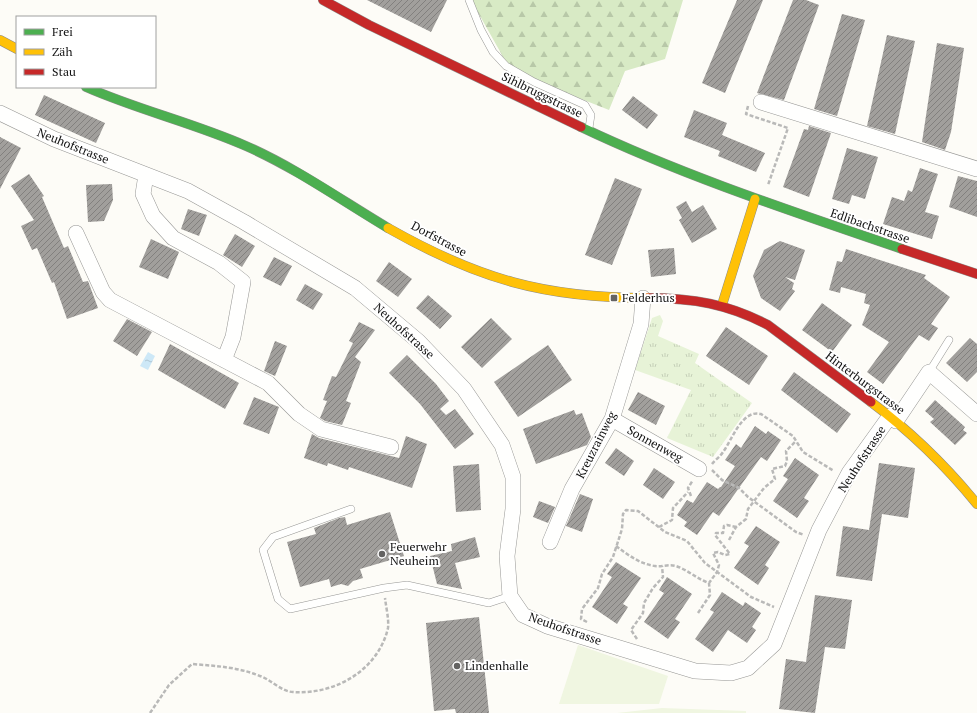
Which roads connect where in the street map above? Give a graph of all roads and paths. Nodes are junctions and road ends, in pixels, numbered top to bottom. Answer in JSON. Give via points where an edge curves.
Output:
{"nodes":[{"id":1,"x":324,"y":0,"type":"edge"},
{"id":2,"x":469,"y":0,"type":"edge"},
{"id":3,"x":0,"y":40,"type":"edge"},
{"id":4,"x":16,"y":48,"type":"edge"},
{"id":5,"x":88,"y":88,"type":"edge"},
{"id":6,"x":755,"y":102,"type":"joint"},
{"id":7,"x":0,"y":114,"type":"edge"},
{"id":8,"x":588,"y":130,"type":"junction"},
{"id":9,"x":977,"y":169,"type":"edge"},
{"id":10,"x":146,"y":175,"type":"junction"},
{"id":11,"x":755,"y":199,"type":"junction"},
{"id":12,"x":76,"y":233,"type":"dead end"},
{"id":13,"x":977,"y":274,"type":"edge"},
{"id":14,"x":643,"y":298,"type":"junction"},
{"id":15,"x":722,"y":305,"type":"junction"},
{"id":16,"x":949,"y":340,"type":"dead end"},
{"id":17,"x":224,"y":360,"type":"junction"},
{"id":18,"x":929,"y":372,"type":"junction"},
{"id":19,"x":977,"y":414,"type":"edge"},
{"id":20,"x":893,"y":419,"type":"junction"},
{"id":21,"x":612,"y":420,"type":"junction"},
{"id":22,"x":796,"y":441,"type":"junction"},
{"id":23,"x":391,"y":447,"type":"dead end"},
{"id":24,"x":698,"y":474,"type":"joint"},
{"id":25,"x":846,"y":478,"type":"junction"},
{"id":26,"x":688,"y":492,"type":"junction"},
{"id":27,"x":691,"y":496,"type":"dead end"},
{"id":28,"x":755,"y":502,"type":"junction"},
{"id":29,"x":977,"y":504,"type":"edge"},
{"id":30,"x":351,"y":509,"type":"dead end"},
{"id":31,"x":659,"y":527,"type":"junction"},
{"id":32,"x":736,"y":527,"type":"junction"},
{"id":33,"x":729,"y":540,"type":"dead end"},
{"id":34,"x":815,"y":540,"type":"junction"},
{"id":35,"x":550,"y":542,"type":"dead end"},
{"id":36,"x":616,"y":546,"type":"junction"},
{"id":37,"x":662,"y":566,"type":"junction"},
{"id":38,"x":717,"y":572,"type":"junction"},
{"id":39,"x":710,"y":583,"type":"junction"},
{"id":40,"x":384,"y":588,"type":"junction"},
{"id":41,"x":510,"y":596,"type":"junction"},
{"id":42,"x":787,"y":612,"type":"junction"},
{"id":43,"x":698,"y":613,"type":"dead end"},
{"id":44,"x":593,"y":625,"type":"dead end"},
{"id":45,"x":639,"y":654,"type":"junction"},
{"id":46,"x":150,"y":713,"type":"edge"}],
"edges":[{"from":1,"to":8,"type":"street","name":"Sihlbruggstrasse","via":[[370,25]]},
{"from":2,"to":8,"type":"lane","via":[[480,30],[493,52],[506,66],[585,105],[591,115]]},
{"from":3,"to":4,"type":"street"},
{"from":5,"to":14,"type":"street","name":"Dorfstrasse","via":[[252,148],[451,262],[495,278],[546,292]]},
{"from":6,"to":9,"type":"street"},
{"from":6,"to":11,"type":"path","via":[[746,114],[788,128],[769,184]]},
{"from":7,"to":10,"type":"street","name":"Neuhofstrasse","via":[[54,139]]},
{"from":8,"to":11,"type":"street","name":"Sihlbruggstrasse"},
{"from":10,"to":17,"type":"street","via":[[143,194],[153,216],[173,238],[219,263],[243,282],[233,337]]},
{"from":10,"to":41,"type":"street","name":"Neuhofstrasse","via":[[188,191],[355,288],[418,341],[464,389],[502,444],[513,477],[513,509],[506,556]]},
{"from":11,"to":13,"type":"street","name":"Edlibachstrasse"},
{"from":11,"to":15,"type":"street"},
{"from":12,"to":17,"type":"street","via":[[103,292],[110,300]]},
{"from":14,"to":15,"type":"street","name":"Dorfstrasse","via":[[698,300]]},
{"from":14,"to":21,"type":"street","name":"Kreuzrainweg","via":[[641,324]]},
{"from":15,"to":20,"type":"street","name":"Hinterburgstrasse","via":[[768,325]]},
{"from":16,"to":18,"type":"lane"},
{"from":17,"to":23,"type":"street","via":[[268,383],[299,414],[322,429]]},
{"from":18,"to":19,"type":"street"},
{"from":18,"to":20,"type":"street","name":"Neuhofstrasse"},
{"from":20,"to":25,"type":"street","name":"Neuhofstrasse"},
{"from":20,"to":29,"type":"street","name":"Hinterburgstrasse","via":[[957,480]]},
{"from":21,"to":24,"type":"street","name":"Sonnenweg"},
{"from":21,"to":35,"type":"street","name":"Kreuzrainweg","via":[[572,489]]},
{"from":22,"to":25,"type":"path","via":[[803,452]]},
{"from":22,"to":28,"type":"path","via":[[786,450],[787,462],[784,466],[772,469],[775,479],[764,488]]},
{"from":22,"to":28,"type":"path","via":[[793,436],[761,414],[751,414],[709,467],[722,480],[739,488]]},
{"from":24,"to":26,"type":"path"},
{"from":25,"to":34,"type":"street","name":"Neuhofstrasse"},
{"from":26,"to":27,"type":"path"},
{"from":26,"to":31,"type":"path","via":[[673,508],[672,520]]},
{"from":28,"to":32,"type":"path","via":[[748,509],[746,520]]},
{"from":28,"to":34,"type":"path","via":[[796,532]]},
{"from":30,"to":40,"type":"lane","via":[[273,537],[263,550],[278,599],[290,609]]},
{"from":31,"to":36,"type":"path","via":[[638,512],[626,510]]},
{"from":31,"to":38,"type":"path","via":[[687,541],[705,563]]},
{"from":32,"to":33,"type":"path"},
{"from":32,"to":38,"type":"path","via":[[724,526],[723,533],[715,535],[730,554],[713,553],[718,562]]},
{"from":34,"to":42,"type":"street","name":"Neuhofstrasse"},
{"from":36,"to":37,"type":"path","via":[[646,565]]},
{"from":36,"to":44,"type":"path","via":[[598,588],[582,610],[581,619]]},
{"from":37,"to":39,"type":"path","via":[[679,567],[699,580]]},
{"from":37,"to":45,"type":"path","via":[[663,577],[650,593],[644,603],[643,613],[631,630],[641,644]]},
{"from":38,"to":39,"type":"path"},
{"from":38,"to":42,"type":"path","via":[[751,597]]},
{"from":39,"to":43,"type":"path","via":[[710,595]]},
{"from":40,"to":41,"type":"lane","via":[[407,585],[489,603]]},
{"from":40,"to":46,"type":"path","via":[[388,627],[381,650],[364,669],[345,682],[319,691],[291,693],[262,676],[236,667],[192,664],[169,685]]},
{"from":41,"to":45,"type":"street","name":"Neuhofstrasse","via":[[523,615]]},
{"from":42,"to":45,"type":"street","name":"Neuhofstrasse","via":[[774,644],[748,668],[731,673],[695,671]]}]}
